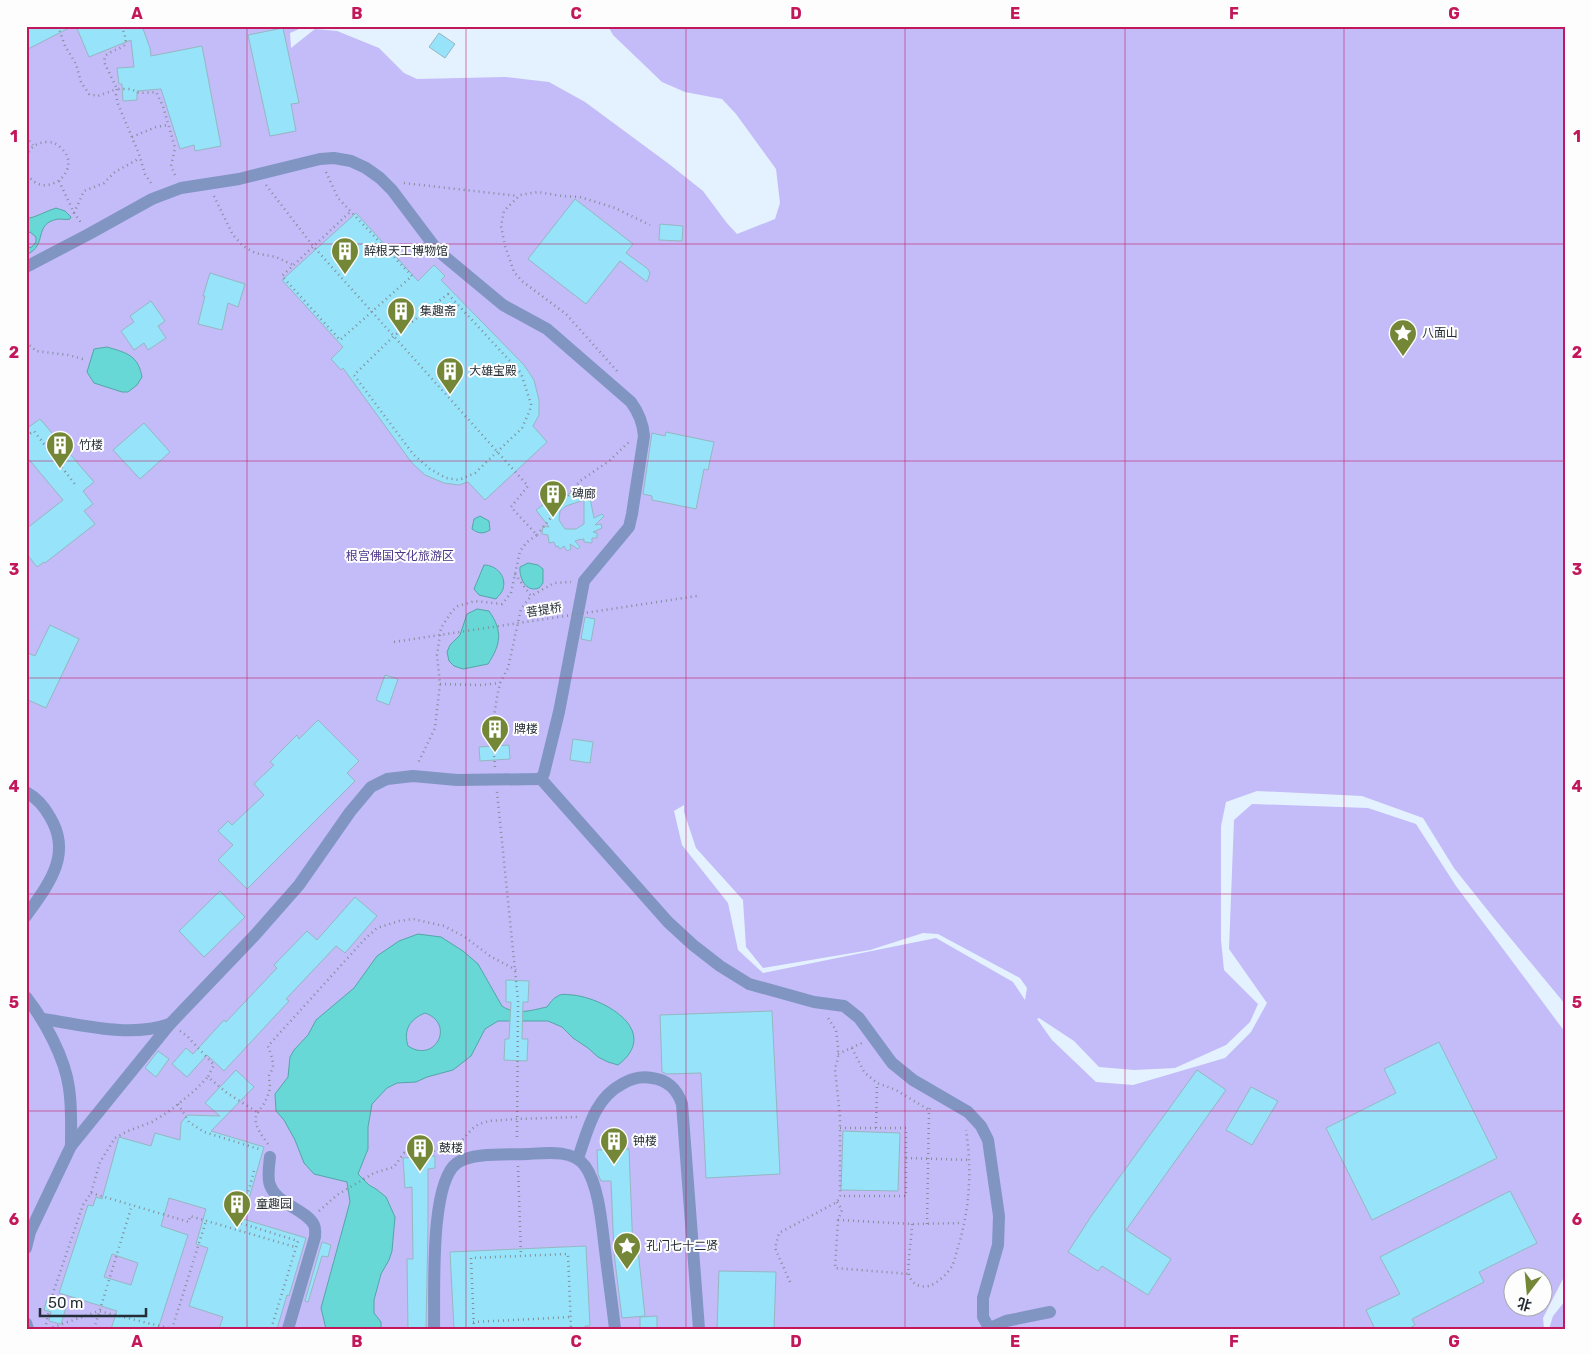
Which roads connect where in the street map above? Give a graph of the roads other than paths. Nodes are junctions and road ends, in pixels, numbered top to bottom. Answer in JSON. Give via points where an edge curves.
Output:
{"nodes":[{"id":1,"x":26,"y":267,"type":"edge"},
{"id":2,"x":540,"y":779,"type":"junction"},
{"id":3,"x":26,"y":792,"type":"edge"},
{"id":4,"x":26,"y":916,"type":"edge"},
{"id":5,"x":26,"y":998,"type":"edge"},
{"id":6,"x":42,"y":1019,"type":"junction"},
{"id":7,"x":170,"y":1024,"type":"junction"},
{"id":8,"x":71,"y":1146,"type":"junction"},
{"id":9,"x":265,"y":1153,"type":"road end"},
{"id":10,"x":578,"y":1158,"type":"junction"},
{"id":11,"x":26,"y":1248,"type":"edge"},
{"id":12,"x":1050,"y":1312,"type":"dead end"},
{"id":13,"x":26,"y":1323,"type":"edge"},
{"id":14,"x":988,"y":1328,"type":"edge"},
{"id":15,"x":28,"y":1329,"type":"edge"},
{"id":16,"x":288,"y":1329,"type":"edge"},
{"id":17,"x":434,"y":1329,"type":"edge"},
{"id":18,"x":615,"y":1329,"type":"edge"},
{"id":19,"x":699,"y":1329,"type":"edge"}],
"edges":[{"from":1,"to":2,"type":"lane","via":[[159,196],[181,188],[320,159],[351,161],[366,168],[392,190],[438,251],[503,305],[547,329],[631,402],[639,413],[644,436],[629,527],[584,581],[559,712]]},
{"from":2,"to":7,"type":"lane","via":[[457,780],[413,776],[387,779],[371,787],[299,884]]},
{"from":2,"to":14,"type":"lane","via":[[693,946],[749,984],[814,1002],[844,1006],[859,1018],[892,1063],[913,1080],[962,1108],[981,1126],[988,1140],[999,1216],[998,1246],[983,1298],[982,1317]]},
{"from":3,"to":4,"type":"lane","via":[[43,804],[60,839],[54,872],[44,893]]},
{"from":5,"to":6,"type":"lane"},
{"from":6,"to":7,"type":"lane","via":[[130,1031],[155,1030]]},
{"from":6,"to":8,"type":"lane","via":[[60,1057],[69,1087]]},
{"from":7,"to":8,"type":"lane"},
{"from":8,"to":11,"type":"lane","via":[[30,1232]]},
{"from":9,"to":16,"type":"lane","via":[[272,1189],[315,1226],[315,1237]]},
{"from":10,"to":17,"type":"lane","via":[[551,1153],[475,1156],[454,1166],[442,1192],[436,1229]]},
{"from":10,"to":18,"type":"lane","via":[[589,1172],[600,1209]]},
{"from":10,"to":19,"type":"lane","via":[[594,1113],[602,1100],[617,1087],[639,1077],[664,1081],[679,1094]]},
{"from":12,"to":14,"type":"lane"},
{"from":13,"to":15,"type":"lane"}]}
